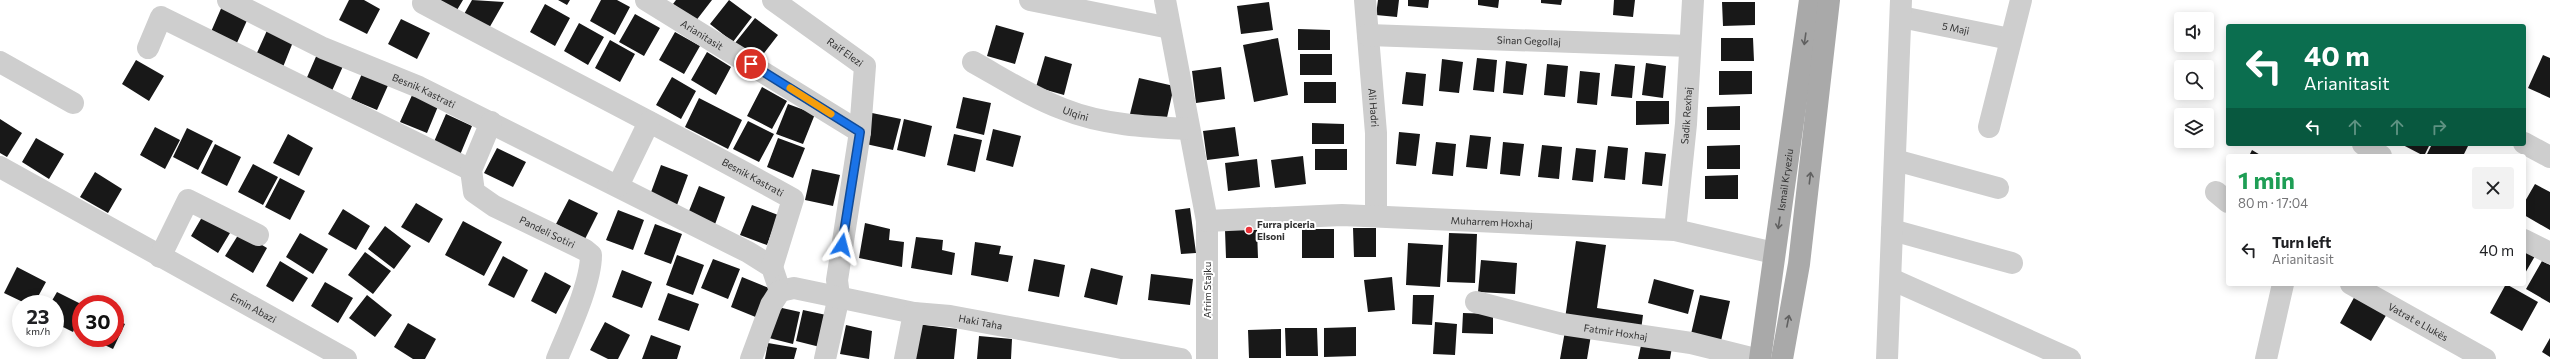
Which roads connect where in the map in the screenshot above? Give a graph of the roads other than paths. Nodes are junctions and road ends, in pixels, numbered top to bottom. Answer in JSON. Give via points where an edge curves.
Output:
{"nodes":[{"id":1,"x":228,"y":0,"type":"edge"},
{"id":2,"x":646,"y":0,"type":"edge"},
{"id":3,"x":773,"y":0,"type":"edge"},
{"id":4,"x":1030,"y":0,"type":"edge"},
{"id":5,"x":1165,"y":0,"type":"edge"},
{"id":6,"x":1364,"y":0,"type":"edge"},
{"id":7,"x":1693,"y":0,"type":"edge"},
{"id":8,"x":1810,"y":0,"type":"edge"},
{"id":9,"x":1829,"y":0,"type":"edge"},
{"id":10,"x":2021,"y":0,"type":"edge"},
{"id":11,"x":423,"y":3,"type":"dead end"},
{"id":12,"x":1901,"y":9,"type":"edge"},
{"id":13,"x":1170,"y":28,"type":"junction"},
{"id":14,"x":1368,"y":35,"type":"junction"},
{"id":15,"x":2010,"y":39,"type":"junction"},
{"id":16,"x":1690,"y":46,"type":"junction"},
{"id":17,"x":148,"y":48,"type":"dead end"},
{"id":18,"x":0,"y":62,"type":"edge"},
{"id":19,"x":973,"y":62,"type":"dead end"},
{"id":20,"x":73,"y":103,"type":"dead end"},
{"id":21,"x":491,"y":122,"type":"junction"},
{"id":22,"x":649,"y":122,"type":"junction"},
{"id":23,"x":1990,"y":128,"type":"dead end"},
{"id":24,"x":1189,"y":129,"type":"junction"},
{"id":25,"x":860,"y":132,"type":"junction"},
{"id":26,"x":2526,"y":144,"type":"edge"},
{"id":27,"x":2366,"y":146,"type":"edge"},
{"id":28,"x":2378,"y":154,"type":"edge"},
{"id":29,"x":2550,"y":157,"type":"edge"},
{"id":30,"x":1895,"y":160,"type":"junction"},
{"id":31,"x":0,"y":168,"type":"edge"},
{"id":32,"x":471,"y":170,"type":"junction"},
{"id":33,"x":618,"y":186,"type":"junction"},
{"id":34,"x":1998,"y":188,"type":"dead end"},
{"id":35,"x":1376,"y":216,"type":"junction"},
{"id":36,"x":1207,"y":221,"type":"junction"},
{"id":37,"x":1675,"y":230,"type":"junction"},
{"id":38,"x":1892,"y":230,"type":"junction"},
{"id":39,"x":258,"y":235,"type":"dead end"},
{"id":40,"x":2526,"y":241,"type":"edge"},
{"id":41,"x":1774,"y":253,"type":"junction"},
{"id":42,"x":2550,"y":253,"type":"edge"},
{"id":43,"x":160,"y":257,"type":"junction"},
{"id":44,"x":2012,"y":263,"type":"dead end"},
{"id":45,"x":772,"y":267,"type":"junction"},
{"id":46,"x":1891,"y":279,"type":"junction"},
{"id":47,"x":2283,"y":286,"type":"edge"},
{"id":48,"x":2355,"y":286,"type":"edge"},
{"id":49,"x":780,"y":291,"type":"junction"},
{"id":50,"x":839,"y":296,"type":"junction"},
{"id":51,"x":1476,"y":302,"type":"dead end"},
{"id":52,"x":914,"y":313,"type":"junction"},
{"id":53,"x":1159,"y":357,"type":"edge"},
{"id":54,"x":346,"y":359,"type":"edge"},
{"id":55,"x":557,"y":359,"type":"edge"},
{"id":56,"x":751,"y":359,"type":"edge"},
{"id":57,"x":825,"y":359,"type":"edge"},
{"id":58,"x":905,"y":359,"type":"edge"},
{"id":59,"x":1182,"y":359,"type":"edge"},
{"id":60,"x":1207,"y":359,"type":"edge"},
{"id":61,"x":1755,"y":359,"type":"edge"},
{"id":62,"x":1760,"y":359,"type":"edge"},
{"id":63,"x":1782,"y":359,"type":"edge"},
{"id":64,"x":1887,"y":359,"type":"edge"},
{"id":65,"x":2070,"y":359,"type":"edge"},
{"id":66,"x":2266,"y":359,"type":"edge"},
{"id":67,"x":2485,"y":359,"type":"edge"}],
"edges":[{"from":1,"to":21,"type":"street","name":"Besnik Kastrati","via":[[323,48],[420,87]]},
{"from":2,"to":25,"type":"street","name":"Arianitasit"},
{"from":3,"to":25,"type":"street","name":"Raif Elezi","via":[[865,66]]},
{"from":4,"to":13,"type":"street"},
{"from":5,"to":13,"type":"street"},
{"from":6,"to":14,"type":"street","name":"Ali Hadri"},
{"from":7,"to":16,"type":"street","name":"Sadik Rexhaj"},
{"from":8,"to":41,"type":"main road","name":"Ismail Kryeziu","one_way":true},
{"from":63,"to":9,"type":"main road","one_way":true,"via":[[1800,257]]},
{"from":10,"to":15,"type":"street"},
{"from":11,"to":22,"type":"street","name":"Besnik Kastrati"},
{"from":12,"to":15,"type":"street","name":"5 Maji"},
{"from":12,"to":30,"type":"street"},
{"from":13,"to":24,"type":"street"},
{"from":14,"to":16,"type":"street","name":"Sinan Gegollaj"},
{"from":14,"to":35,"type":"street","name":"Ali Hadri","via":[[1376,133]]},
{"from":15,"to":23,"type":"street"},
{"from":16,"to":37,"type":"street","name":"Sadik Rexhaj","via":[[1686,124]]},
{"from":17,"to":32,"type":"street","via":[[161,17]]},
{"from":18,"to":20,"type":"street"},
{"from":19,"to":24,"type":"street","name":"Ulqini","via":[[1062,109],[1094,119],[1146,127]]},
{"from":21,"to":32,"type":"street"},
{"from":21,"to":33,"type":"street","name":"Besnik Kastrati"},
{"from":22,"to":33,"type":"street"},
{"from":22,"to":45,"type":"street","name":"Besnik Kastrati","via":[[793,200]]},
{"from":24,"to":36,"type":"street"},
{"from":25,"to":50,"type":"street","name":"Raif Elezi","via":[[837,280]]},
{"from":26,"to":29,"type":"street"},
{"from":27,"to":28,"type":"street"},
{"from":30,"to":34,"type":"street"},
{"from":30,"to":38,"type":"street"},
{"from":31,"to":43,"type":"street","name":"Emin Abazi"},
{"from":32,"to":55,"type":"street","name":"Pandeli Sotiri","via":[[474,192],[479,197],[585,250],[590,255],[591,262],[580,300]]},
{"from":33,"to":45,"type":"street","name":"Besnik Kastrati","via":[[748,252]]},
{"from":35,"to":36,"type":"street","name":"Muharrem Hoxhaj","via":[[1342,215]]},
{"from":35,"to":37,"type":"street","name":"Muharrem Hoxhaj"},
{"from":36,"to":60,"type":"street","name":"Afrim Stajku"},
{"from":37,"to":41,"type":"street","name":"Muharrem Hoxhaj"},
{"from":38,"to":44,"type":"street"},
{"from":38,"to":46,"type":"street"},
{"from":39,"to":43,"type":"street","via":[[188,200]]},
{"from":40,"to":42,"type":"street"},
{"from":41,"to":62,"type":"main road","name":"Ismail Kryeziu"},
{"from":43,"to":54,"type":"street","name":"Emin Abazi"},
{"from":45,"to":49,"type":"street"},
{"from":46,"to":64,"type":"street"},
{"from":46,"to":65,"type":"street"},
{"from":47,"to":66,"type":"street"},
{"from":48,"to":67,"type":"street","name":"Vatrat e Llukës"},
{"from":49,"to":50,"type":"street","name":"Haki Taha","via":[[794,288]]},
{"from":49,"to":56,"type":"street","via":[[771,305]]},
{"from":50,"to":52,"type":"street","name":"Haki Taha"},
{"from":50,"to":57,"type":"street","name":"Raif Elezi"},
{"from":51,"to":61,"type":"street","name":"Fatmir Hoxhaj","via":[[1562,324],[1691,344]]},
{"from":52,"to":53,"type":"street","name":"Haki Taha","via":[[950,316]]},
{"from":52,"to":58,"type":"street"},
{"from":53,"to":59,"type":"street","name":"Haki Taha"}]}
